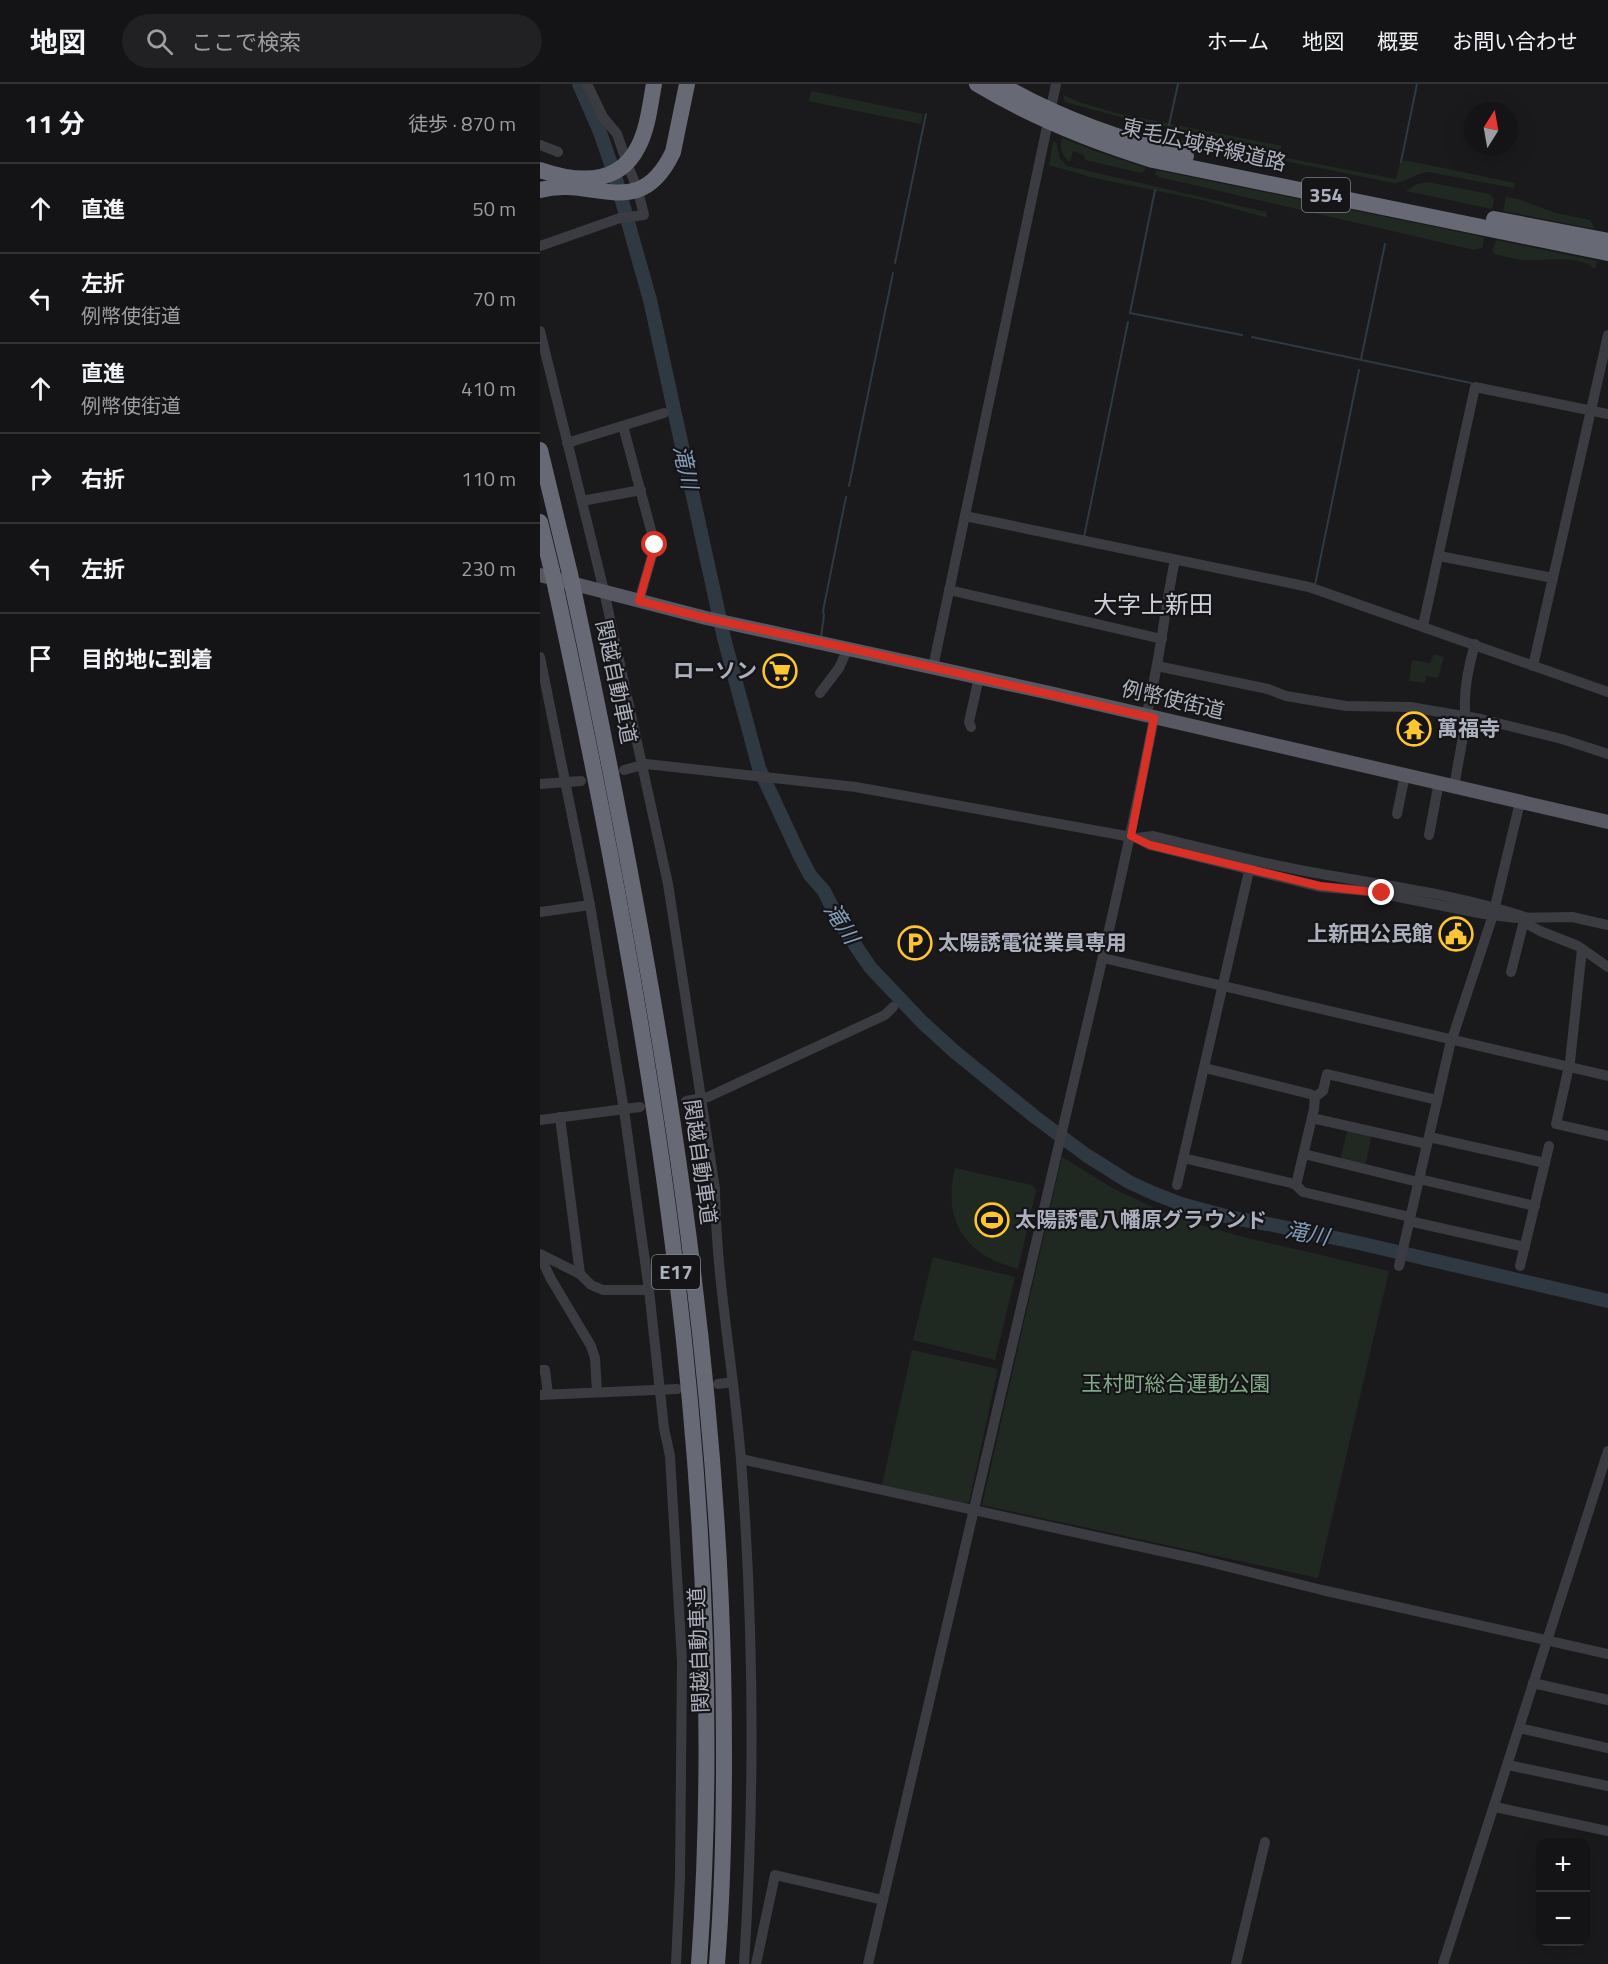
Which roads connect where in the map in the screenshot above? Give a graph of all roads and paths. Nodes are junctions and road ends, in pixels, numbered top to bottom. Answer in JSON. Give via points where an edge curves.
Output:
{"nodes":[{"id":1,"x":587,"y":84,"type":"edge"},
{"id":2,"x":654,"y":84,"type":"edge"},
{"id":3,"x":687,"y":84,"type":"edge"},
{"id":4,"x":976,"y":84,"type":"edge"},
{"id":5,"x":1000,"y":84,"type":"edge"},
{"id":6,"x":1056,"y":84,"type":"edge"},
{"id":7,"x":1049,"y":116,"type":"junction"},
{"id":8,"x":540,"y":145,"type":"edge"},
{"id":9,"x":558,"y":152,"type":"dead end"},
{"id":10,"x":627,"y":163,"type":"junction"},
{"id":11,"x":540,"y":170,"type":"edge"},
{"id":12,"x":602,"y":186,"type":"junction"},
{"id":13,"x":637,"y":189,"type":"junction"},
{"id":14,"x":540,"y":190,"type":"edge"},
{"id":15,"x":1608,"y":241,"type":"edge"},
{"id":16,"x":540,"y":246,"type":"edge"},
{"id":17,"x":1608,"y":254,"type":"edge"},
{"id":18,"x":540,"y":331,"type":"edge"},
{"id":19,"x":1608,"y":335,"type":"edge"},
{"id":20,"x":544,"y":364,"type":"edge"},
{"id":21,"x":1590,"y":411,"type":"junction"},
{"id":22,"x":664,"y":413,"type":"dead end"},
{"id":23,"x":1608,"y":414,"type":"edge"},
{"id":24,"x":623,"y":426,"type":"junction"},
{"id":25,"x":567,"y":444,"type":"junction"},
{"id":26,"x":540,"y":450,"type":"edge"},
{"id":27,"x":640,"y":490,"type":"junction"},
{"id":28,"x":582,"y":501,"type":"junction"},
{"id":29,"x":965,"y":516,"type":"junction"},
{"id":30,"x":540,"y":522,"type":"edge"},
{"id":31,"x":1439,"y":556,"type":"junction"},
{"id":32,"x":1175,"y":560,"type":"junction"},
{"id":33,"x":546,"y":573,"type":"edge"},
{"id":34,"x":1553,"y":578,"type":"junction"},
{"id":35,"x":949,"y":590,"type":"junction"},
{"id":36,"x":604,"y":591,"type":"junction"},
{"id":37,"x":639,"y":601,"type":"junction"},
{"id":38,"x":1423,"y":626,"type":"junction"},
{"id":39,"x":1162,"y":639,"type":"junction"},
{"id":40,"x":1475,"y":644,"type":"junction"},
{"id":41,"x":848,"y":648,"type":"junction"},
{"id":42,"x":540,"y":657,"type":"edge"},
{"id":43,"x":1157,"y":666,"type":"junction"},
{"id":44,"x":1533,"y":666,"type":"junction"},
{"id":45,"x":933,"y":667,"type":"junction"},
{"id":46,"x":979,"y":677,"type":"junction"},
{"id":47,"x":1608,"y":692,"type":"edge"},
{"id":48,"x":820,"y":693,"type":"dead end"},
{"id":49,"x":1465,"y":716,"type":"junction"},
{"id":50,"x":1150,"y":717,"type":"junction"},
{"id":51,"x":971,"y":728,"type":"dead end"},
{"id":52,"x":1608,"y":754,"type":"edge"},
{"id":53,"x":641,"y":766,"type":"junction"},
{"id":54,"x":624,"y":770,"type":"dead end"},
{"id":55,"x":1405,"y":775,"type":"junction"},
{"id":56,"x":565,"y":781,"type":"junction"},
{"id":57,"x":581,"y":781,"type":"dead end"},
{"id":58,"x":1439,"y":782,"type":"junction"},
{"id":59,"x":540,"y":784,"type":"edge"},
{"id":60,"x":1454,"y":787,"type":"junction"},
{"id":61,"x":1520,"y":802,"type":"junction"},
{"id":62,"x":1397,"y":814,"type":"dead end"},
{"id":63,"x":1608,"y":822,"type":"edge"},
{"id":64,"x":1429,"y":835,"type":"dead end"},
{"id":65,"x":1134,"y":837,"type":"junction"},
{"id":66,"x":1251,"y":864,"type":"junction"},
{"id":67,"x":590,"y":905,"type":"junction"},
{"id":68,"x":1494,"y":911,"type":"junction"},
{"id":69,"x":540,"y":912,"type":"edge"},
{"id":70,"x":1525,"y":920,"type":"junction"},
{"id":71,"x":1608,"y":925,"type":"edge"},
{"id":72,"x":1582,"y":949,"type":"junction"},
{"id":73,"x":1103,"y":958,"type":"junction"},
{"id":74,"x":1608,"y":967,"type":"edge"},
{"id":75,"x":1512,"y":972,"type":"dead end"},
{"id":76,"x":1223,"y":986,"type":"junction"},
{"id":77,"x":893,"y":1007,"type":"dead end"},
{"id":78,"x":1452,"y":1039,"type":"junction"},
{"id":79,"x":1569,"y":1066,"type":"junction"},
{"id":80,"x":1205,"y":1068,"type":"junction"},
{"id":81,"x":1608,"y":1076,"type":"edge"},
{"id":82,"x":1315,"y":1097,"type":"junction"},
{"id":83,"x":703,"y":1098,"type":"junction"},
{"id":84,"x":1437,"y":1100,"type":"junction"},
{"id":85,"x":686,"y":1101,"type":"dead end"},
{"id":86,"x":640,"y":1107,"type":"dead end"},
{"id":87,"x":624,"y":1110,"type":"junction"},
{"id":88,"x":560,"y":1117,"type":"junction"},
{"id":89,"x":1312,"y":1118,"type":"junction"},
{"id":90,"x":540,"y":1120,"type":"edge"},
{"id":91,"x":1608,"y":1136,"type":"edge"},
{"id":92,"x":1428,"y":1140,"type":"junction"},
{"id":93,"x":1549,"y":1146,"type":"dead end"},
{"id":94,"x":1304,"y":1154,"type":"junction"},
{"id":95,"x":1183,"y":1158,"type":"junction"},
{"id":96,"x":1545,"y":1163,"type":"junction"},
{"id":97,"x":1419,"y":1180,"type":"junction"},
{"id":98,"x":1177,"y":1185,"type":"dead end"},
{"id":99,"x":1296,"y":1185,"type":"junction"},
{"id":100,"x":1534,"y":1206,"type":"junction"},
{"id":101,"x":1410,"y":1219,"type":"junction"},
{"id":102,"x":1525,"y":1247,"type":"junction"},
{"id":103,"x":540,"y":1255,"type":"edge"},
{"id":104,"x":1400,"y":1265,"type":"dead end"},
{"id":105,"x":1520,"y":1266,"type":"dead end"},
{"id":106,"x":580,"y":1274,"type":"junction"},
{"id":107,"x":649,"y":1290,"type":"junction"},
{"id":108,"x":540,"y":1370,"type":"edge"},
{"id":109,"x":733,"y":1382,"type":"junction"},
{"id":110,"x":718,"y":1384,"type":"dead end"},
{"id":111,"x":660,"y":1389,"type":"junction"},
{"id":112,"x":677,"y":1389,"type":"dead end"},
{"id":113,"x":597,"y":1392,"type":"junction"},
{"id":114,"x":544,"y":1395,"type":"edge"},
{"id":115,"x":1608,"y":1451,"type":"edge"},
{"id":116,"x":741,"y":1460,"type":"junction"},
{"id":117,"x":974,"y":1509,"type":"junction"},
{"id":118,"x":1548,"y":1641,"type":"junction"},
{"id":119,"x":1608,"y":1654,"type":"edge"},
{"id":120,"x":1533,"y":1683,"type":"junction"},
{"id":121,"x":1608,"y":1700,"type":"edge"},
{"id":122,"x":1519,"y":1728,"type":"junction"},
{"id":123,"x":1608,"y":1748,"type":"edge"},
{"id":124,"x":1508,"y":1765,"type":"junction"},
{"id":125,"x":1608,"y":1786,"type":"edge"},
{"id":126,"x":1495,"y":1807,"type":"junction"},
{"id":127,"x":1608,"y":1831,"type":"edge"},
{"id":128,"x":1265,"y":1842,"type":"dead end"},
{"id":129,"x":883,"y":1900,"type":"junction"},
{"id":130,"x":676,"y":1964,"type":"edge"},
{"id":131,"x":699,"y":1964,"type":"edge"},
{"id":132,"x":717,"y":1964,"type":"edge"},
{"id":133,"x":744,"y":1964,"type":"edge"},
{"id":134,"x":756,"y":1964,"type":"edge"},
{"id":135,"x":868,"y":1964,"type":"edge"},
{"id":136,"x":1236,"y":1964,"type":"edge"},
{"id":137,"x":1443,"y":1964,"type":"edge"}],
"edges":[{"from":1,"to":10,"type":"street","via":[[603,117],[617,134]]},
{"from":2,"to":10,"type":"highway","via":[[643,136]]},
{"from":3,"to":13,"type":"highway","via":[[668,162],[653,181]]},
{"from":4,"to":7,"type":"highway","name":"東毛広域幹線道路","number":"354"},
{"from":5,"to":7,"type":"highway","name":"東毛広域幹線道路","number":"354"},
{"from":6,"to":7,"type":"street"},
{"from":7,"to":15,"type":"highway","name":"東毛広域幹線道路","number":"354","via":[[1192,158]]},
{"from":7,"to":17,"type":"highway","name":"東毛広域幹線道路","number":"354","via":[[1089,139],[1160,161]]},
{"from":7,"to":29,"type":"street"},
{"from":8,"to":9,"type":"street"},
{"from":10,"to":12,"type":"highway"},
{"from":10,"to":13,"type":"street"},
{"from":11,"to":12,"type":"highway"},
{"from":12,"to":13,"type":"highway"},
{"from":12,"to":14,"type":"highway"},
{"from":13,"to":16,"type":"street","via":[[644,215],[620,218]]},
{"from":18,"to":20,"type":"street"},
{"from":19,"to":21,"type":"street"},
{"from":20,"to":25,"type":"street"},
{"from":21,"to":23,"type":"street"},
{"from":21,"to":31,"type":"street","via":[[1476,387]]},
{"from":21,"to":34,"type":"street"},
{"from":22,"to":24,"type":"street"},
{"from":24,"to":25,"type":"street"},
{"from":24,"to":27,"type":"street"},
{"from":25,"to":28,"type":"street"},
{"from":26,"to":132,"type":"highway","name":"関越自動車道","number":"E17","bridge":true,"via":[[614,781],[657,1018],[702,1352],[722,1632],[724,1751]]},
{"from":27,"to":28,"type":"street"},
{"from":27,"to":37,"type":"street","via":[[655,545]]},
{"from":28,"to":36,"type":"street"},
{"from":29,"to":32,"type":"street"},
{"from":29,"to":35,"type":"street"},
{"from":30,"to":33,"type":"highway","name":"関越自動車道","number":"E17"},
{"from":31,"to":34,"type":"street"},
{"from":31,"to":38,"type":"street"},
{"from":32,"to":38,"type":"street","via":[[1309,588]]},
{"from":32,"to":39,"type":"street"},
{"from":33,"to":36,"type":"main road"},
{"from":33,"to":131,"type":"highway","name":"関越自動車道","number":"E17","bridge":true,"via":[[556,589],[597,782],[639,1018],[685,1352],[701,1551],[707,1738]]},
{"from":34,"to":44,"type":"street"},
{"from":35,"to":39,"type":"street"},
{"from":35,"to":45,"type":"street"},
{"from":36,"to":37,"type":"main road"},
{"from":36,"to":53,"type":"street"},
{"from":37,"to":41,"type":"main road","name":"例幣使街道"},
{"from":38,"to":40,"type":"street"},
{"from":39,"to":43,"type":"street"},
{"from":40,"to":44,"type":"street"},
{"from":40,"to":49,"type":"street","via":[[1469,665]]},
{"from":41,"to":45,"type":"main road","name":"例幣使街道"},
{"from":41,"to":48,"type":"street"},
{"from":42,"to":56,"type":"street"},
{"from":43,"to":49,"type":"street","via":[[1346,706],[1410,706]]},
{"from":43,"to":50,"type":"street"},
{"from":44,"to":47,"type":"street"},
{"from":45,"to":46,"type":"main road","name":"例幣使街道"},
{"from":46,"to":50,"type":"main road","name":"例幣使街道"},
{"from":46,"to":51,"type":"street"},
{"from":49,"to":52,"type":"street"},
{"from":49,"to":60,"type":"street"},
{"from":50,"to":55,"type":"main road","name":"例幣使街道"},
{"from":50,"to":65,"type":"street"},
{"from":53,"to":54,"type":"street"},
{"from":53,"to":65,"type":"street","via":[[859,788]]},
{"from":53,"to":83,"type":"street","via":[[668,884]]},
{"from":55,"to":58,"type":"main road","name":"例幣使街道"},
{"from":55,"to":62,"type":"street"},
{"from":56,"to":57,"type":"street"},
{"from":56,"to":59,"type":"street"},
{"from":56,"to":67,"type":"street"},
{"from":58,"to":60,"type":"main road","name":"例幣使街道"},
{"from":58,"to":64,"type":"street"},
{"from":60,"to":61,"type":"main road","name":"例幣使街道"},
{"from":61,"to":63,"type":"main road","name":"例幣使街道"},
{"from":61,"to":68,"type":"street"},
{"from":65,"to":66,"type":"street","via":[[1150,845]]},
{"from":65,"to":73,"type":"street"},
{"from":66,"to":68,"type":"street","via":[[1320,886]]},
{"from":66,"to":76,"type":"street"},
{"from":67,"to":69,"type":"street"},
{"from":67,"to":87,"type":"street"},
{"from":68,"to":70,"type":"street"},
{"from":68,"to":78,"type":"street"},
{"from":70,"to":71,"type":"street","via":[[1539,916],[1572,917]]},
{"from":70,"to":72,"type":"street","via":[[1531,927]]},
{"from":70,"to":75,"type":"street"},
{"from":72,"to":74,"type":"street"},
{"from":72,"to":79,"type":"street"},
{"from":73,"to":76,"type":"street"},
{"from":73,"to":117,"type":"street"},
{"from":76,"to":78,"type":"street"},
{"from":76,"to":80,"type":"street"},
{"from":77,"to":83,"type":"street","via":[[885,1015]]},
{"from":78,"to":79,"type":"street"},
{"from":78,"to":84,"type":"street"},
{"from":79,"to":81,"type":"street"},
{"from":79,"to":91,"type":"street","via":[[1556,1124]]},
{"from":80,"to":82,"type":"street"},
{"from":80,"to":95,"type":"street"},
{"from":82,"to":84,"type":"street","via":[[1323,1091],[1327,1074]]},
{"from":82,"to":89,"type":"street"},
{"from":83,"to":85,"type":"street"},
{"from":83,"to":109,"type":"street"},
{"from":84,"to":92,"type":"street"},
{"from":86,"to":87,"type":"street"},
{"from":87,"to":88,"type":"street"},
{"from":87,"to":107,"type":"street"},
{"from":88,"to":90,"type":"street"},
{"from":88,"to":106,"type":"street"},
{"from":89,"to":92,"type":"street"},
{"from":89,"to":94,"type":"street"},
{"from":92,"to":96,"type":"street"},
{"from":92,"to":97,"type":"street"},
{"from":93,"to":96,"type":"street"},
{"from":94,"to":97,"type":"street"},
{"from":94,"to":99,"type":"street"},
{"from":95,"to":98,"type":"street"},
{"from":95,"to":99,"type":"street"},
{"from":96,"to":100,"type":"street"},
{"from":97,"to":100,"type":"street"},
{"from":97,"to":101,"type":"street"},
{"from":99,"to":101,"type":"street","via":[[1303,1192]]},
{"from":100,"to":102,"type":"street"},
{"from":101,"to":102,"type":"street"},
{"from":101,"to":104,"type":"street"},
{"from":102,"to":105,"type":"street"},
{"from":103,"to":106,"type":"street"},
{"from":103,"to":113,"type":"street","via":[[591,1346]]},
{"from":106,"to":107,"type":"street","via":[[603,1290]]},
{"from":107,"to":111,"type":"street"},
{"from":108,"to":114,"type":"street","via":[[545,1370]]},
{"from":109,"to":110,"type":"street"},
{"from":109,"to":116,"type":"street"},
{"from":111,"to":112,"type":"street"},
{"from":111,"to":113,"type":"street"},
{"from":111,"to":130,"type":"street","via":[[670,1456],[682,1661]]},
{"from":113,"to":114,"type":"street"},
{"from":115,"to":118,"type":"street"},
{"from":116,"to":117,"type":"street"},
{"from":116,"to":133,"type":"street","via":[[753,1739]]},
{"from":117,"to":118,"type":"street"},
{"from":117,"to":129,"type":"street"},
{"from":118,"to":119,"type":"street"},
{"from":118,"to":120,"type":"street"},
{"from":120,"to":121,"type":"street"},
{"from":120,"to":122,"type":"street"},
{"from":122,"to":123,"type":"street"},
{"from":122,"to":124,"type":"street"},
{"from":124,"to":125,"type":"street"},
{"from":124,"to":126,"type":"street"},
{"from":126,"to":127,"type":"street"},
{"from":126,"to":137,"type":"street"},
{"from":128,"to":136,"type":"street"},
{"from":129,"to":134,"type":"street","via":[[775,1875]]},
{"from":129,"to":135,"type":"street"}]}
